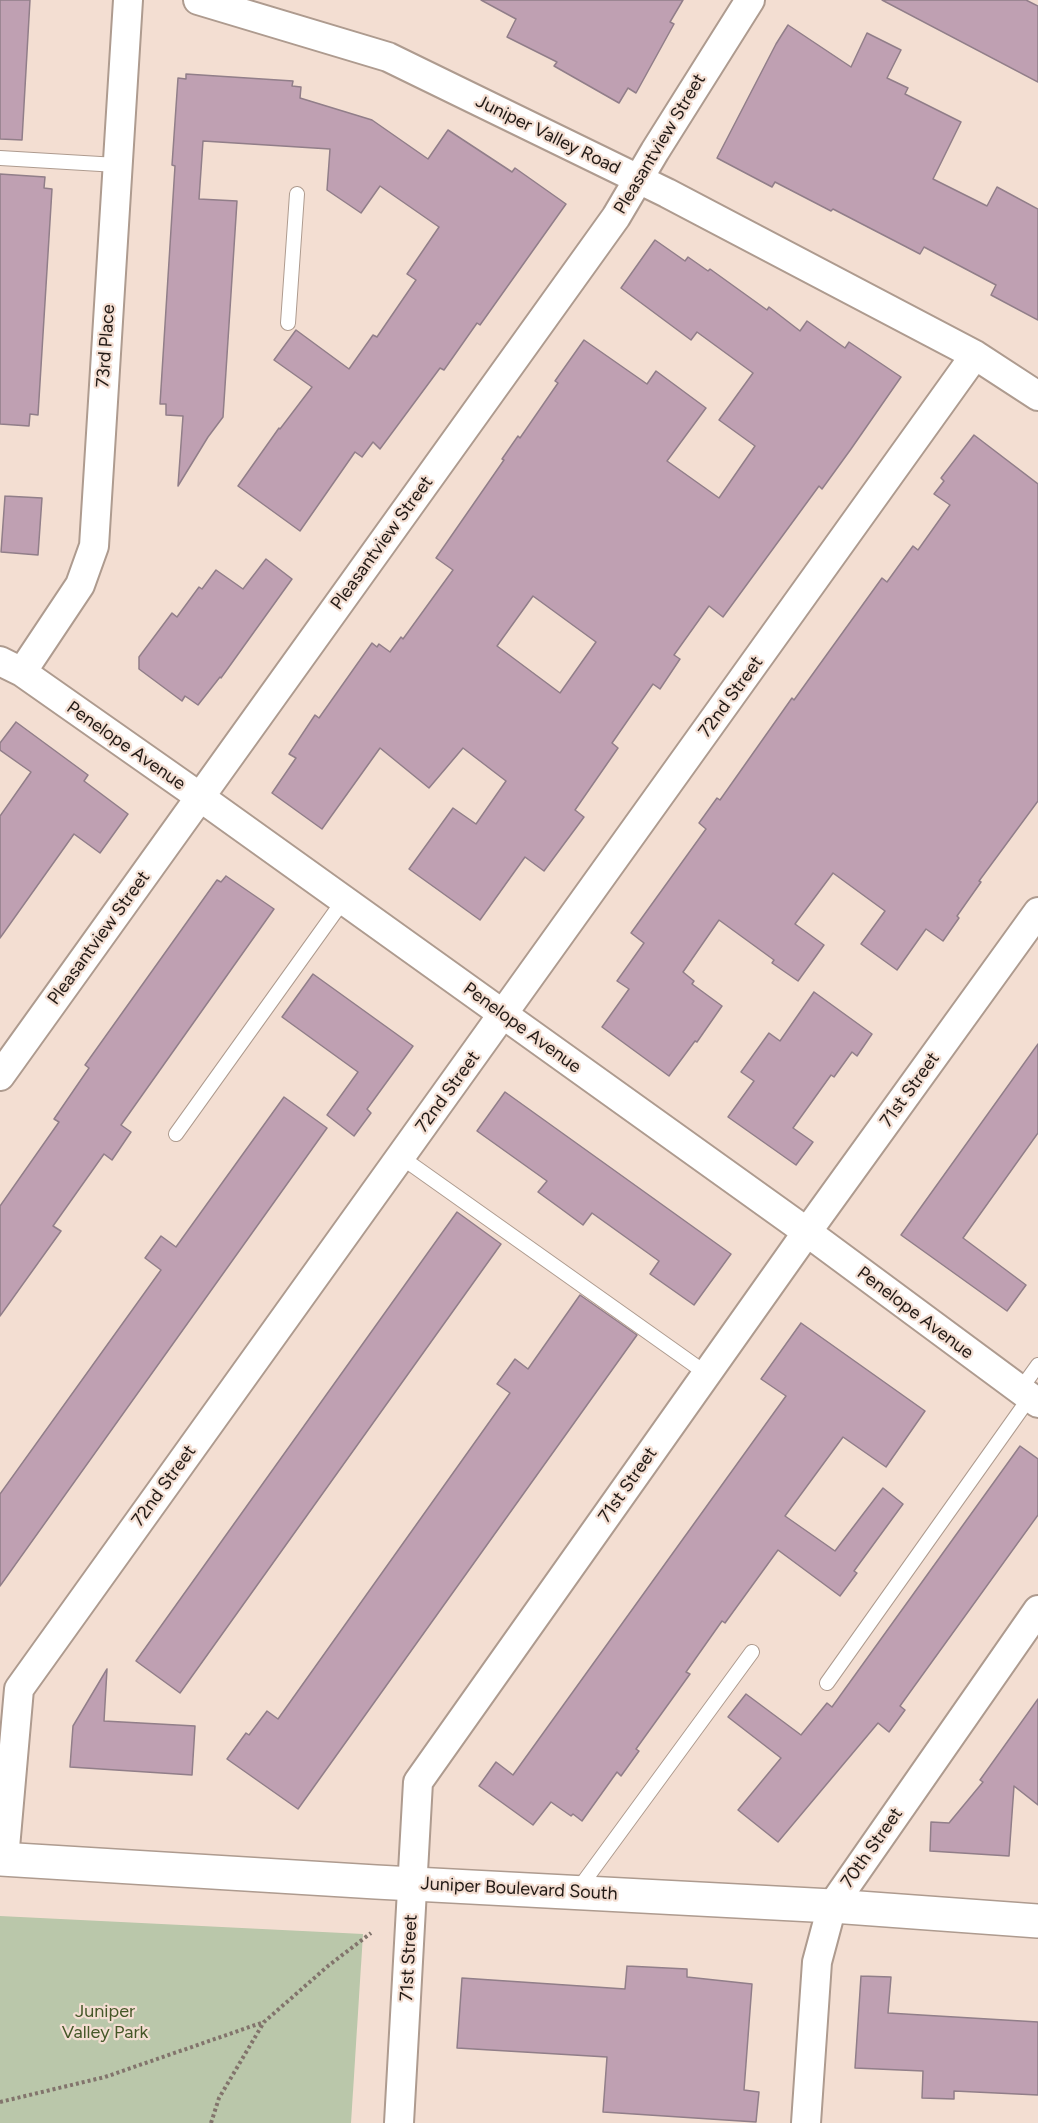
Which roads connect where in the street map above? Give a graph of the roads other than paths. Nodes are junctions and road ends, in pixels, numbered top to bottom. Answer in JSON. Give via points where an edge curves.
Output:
{"nodes":[{"id":1,"x":128,"y":0,"type":"edge"},
{"id":2,"x":198,"y":0,"type":"edge"},
{"id":3,"x":750,"y":0,"type":"edge"},
{"id":4,"x":0,"y":158,"type":"edge"},
{"id":5,"x":117,"y":165,"type":"junction"},
{"id":6,"x":638,"y":180,"type":"junction"},
{"id":7,"x":297,"y":194,"type":"dead end"},
{"id":8,"x":288,"y":323,"type":"dead end"},
{"id":9,"x":975,"y":355,"type":"junction"},
{"id":10,"x":1038,"y":396,"type":"edge"},
{"id":11,"x":11,"y":667,"type":"edge"},
{"id":12,"x":200,"y":797,"type":"junction"},
{"id":13,"x":343,"y":901,"type":"junction"},
{"id":14,"x":1038,"y":912,"type":"edge"},
{"id":15,"x":503,"y":1015,"type":"junction"},
{"id":16,"x":0,"y":1076,"type":"edge"},
{"id":17,"x":176,"y":1134,"type":"dead end"},
{"id":18,"x":401,"y":1157,"type":"junction"},
{"id":19,"x":807,"y":1232,"type":"junction"},
{"id":20,"x":1038,"y":1365,"type":"edge"},
{"id":21,"x":707,"y":1374,"type":"junction"},
{"id":22,"x":1029,"y":1397,"type":"edge"},
{"id":23,"x":1038,"y":1610,"type":"edge"},
{"id":24,"x":752,"y":1652,"type":"dead end"},
{"id":25,"x":827,"y":1683,"type":"dead end"},
{"id":26,"x":2,"y":1859,"type":"edge"},
{"id":27,"x":413,"y":1883,"type":"junction"},
{"id":28,"x":576,"y":1892,"type":"junction"},
{"id":29,"x":832,"y":1906,"type":"junction"},
{"id":30,"x":1038,"y":1921,"type":"edge"},
{"id":31,"x":399,"y":2123,"type":"edge"},
{"id":32,"x":806,"y":2123,"type":"edge"}],
"edges":[{"from":1,"to":5,"type":"street","name":"73rd Place"},
{"from":2,"to":6,"type":"street","name":"Juniper Valley Road","via":[[388,57]]},
{"from":3,"to":6,"type":"street","name":"Pleasantview Street"},
{"from":4,"to":5,"type":"lane"},
{"from":5,"to":11,"type":"street","name":"73rd Place","via":[[94,546],[80,585]]},
{"from":6,"to":9,"type":"street","name":"Juniper Valley Road"},
{"from":6,"to":12,"type":"street","name":"Pleasantview Street","via":[[616,217]]},
{"from":7,"to":8,"type":"lane"},
{"from":9,"to":10,"type":"street","name":"Juniper Valley Road"},
{"from":9,"to":15,"type":"street","name":"72nd Street"},
{"from":11,"to":12,"type":"street","name":"Penelope Avenue"},
{"from":12,"to":13,"type":"street","name":"Penelope Avenue"},
{"from":12,"to":16,"type":"street","name":"Pleasantview Street"},
{"from":13,"to":15,"type":"street","name":"Penelope Avenue"},
{"from":13,"to":17,"type":"lane"},
{"from":14,"to":19,"type":"street","name":"71st Street"},
{"from":15,"to":18,"type":"street","name":"72nd Street"},
{"from":15,"to":19,"type":"street","name":"Penelope Avenue"},
{"from":18,"to":21,"type":"lane"},
{"from":18,"to":26,"type":"street","name":"72nd Street","via":[[18,1689]]},
{"from":19,"to":21,"type":"street","name":"71st Street"},
{"from":19,"to":22,"type":"street","name":"Penelope Avenue"},
{"from":20,"to":22,"type":"lane"},
{"from":21,"to":27,"type":"street","name":"71st Street","via":[[418,1782]]},
{"from":22,"to":25,"type":"lane"},
{"from":23,"to":29,"type":"street","name":"70th Street"},
{"from":24,"to":28,"type":"lane"},
{"from":26,"to":27,"type":"street","name":"Juniper Boulevard South"},
{"from":27,"to":28,"type":"street","name":"Juniper Boulevard South"},
{"from":27,"to":31,"type":"street","name":"71st Street"},
{"from":28,"to":29,"type":"street","name":"Juniper Boulevard South"},
{"from":29,"to":30,"type":"street","name":"Juniper Boulevard South"},
{"from":29,"to":32,"type":"street","name":"70th Street","via":[[817,1962]]}]}
